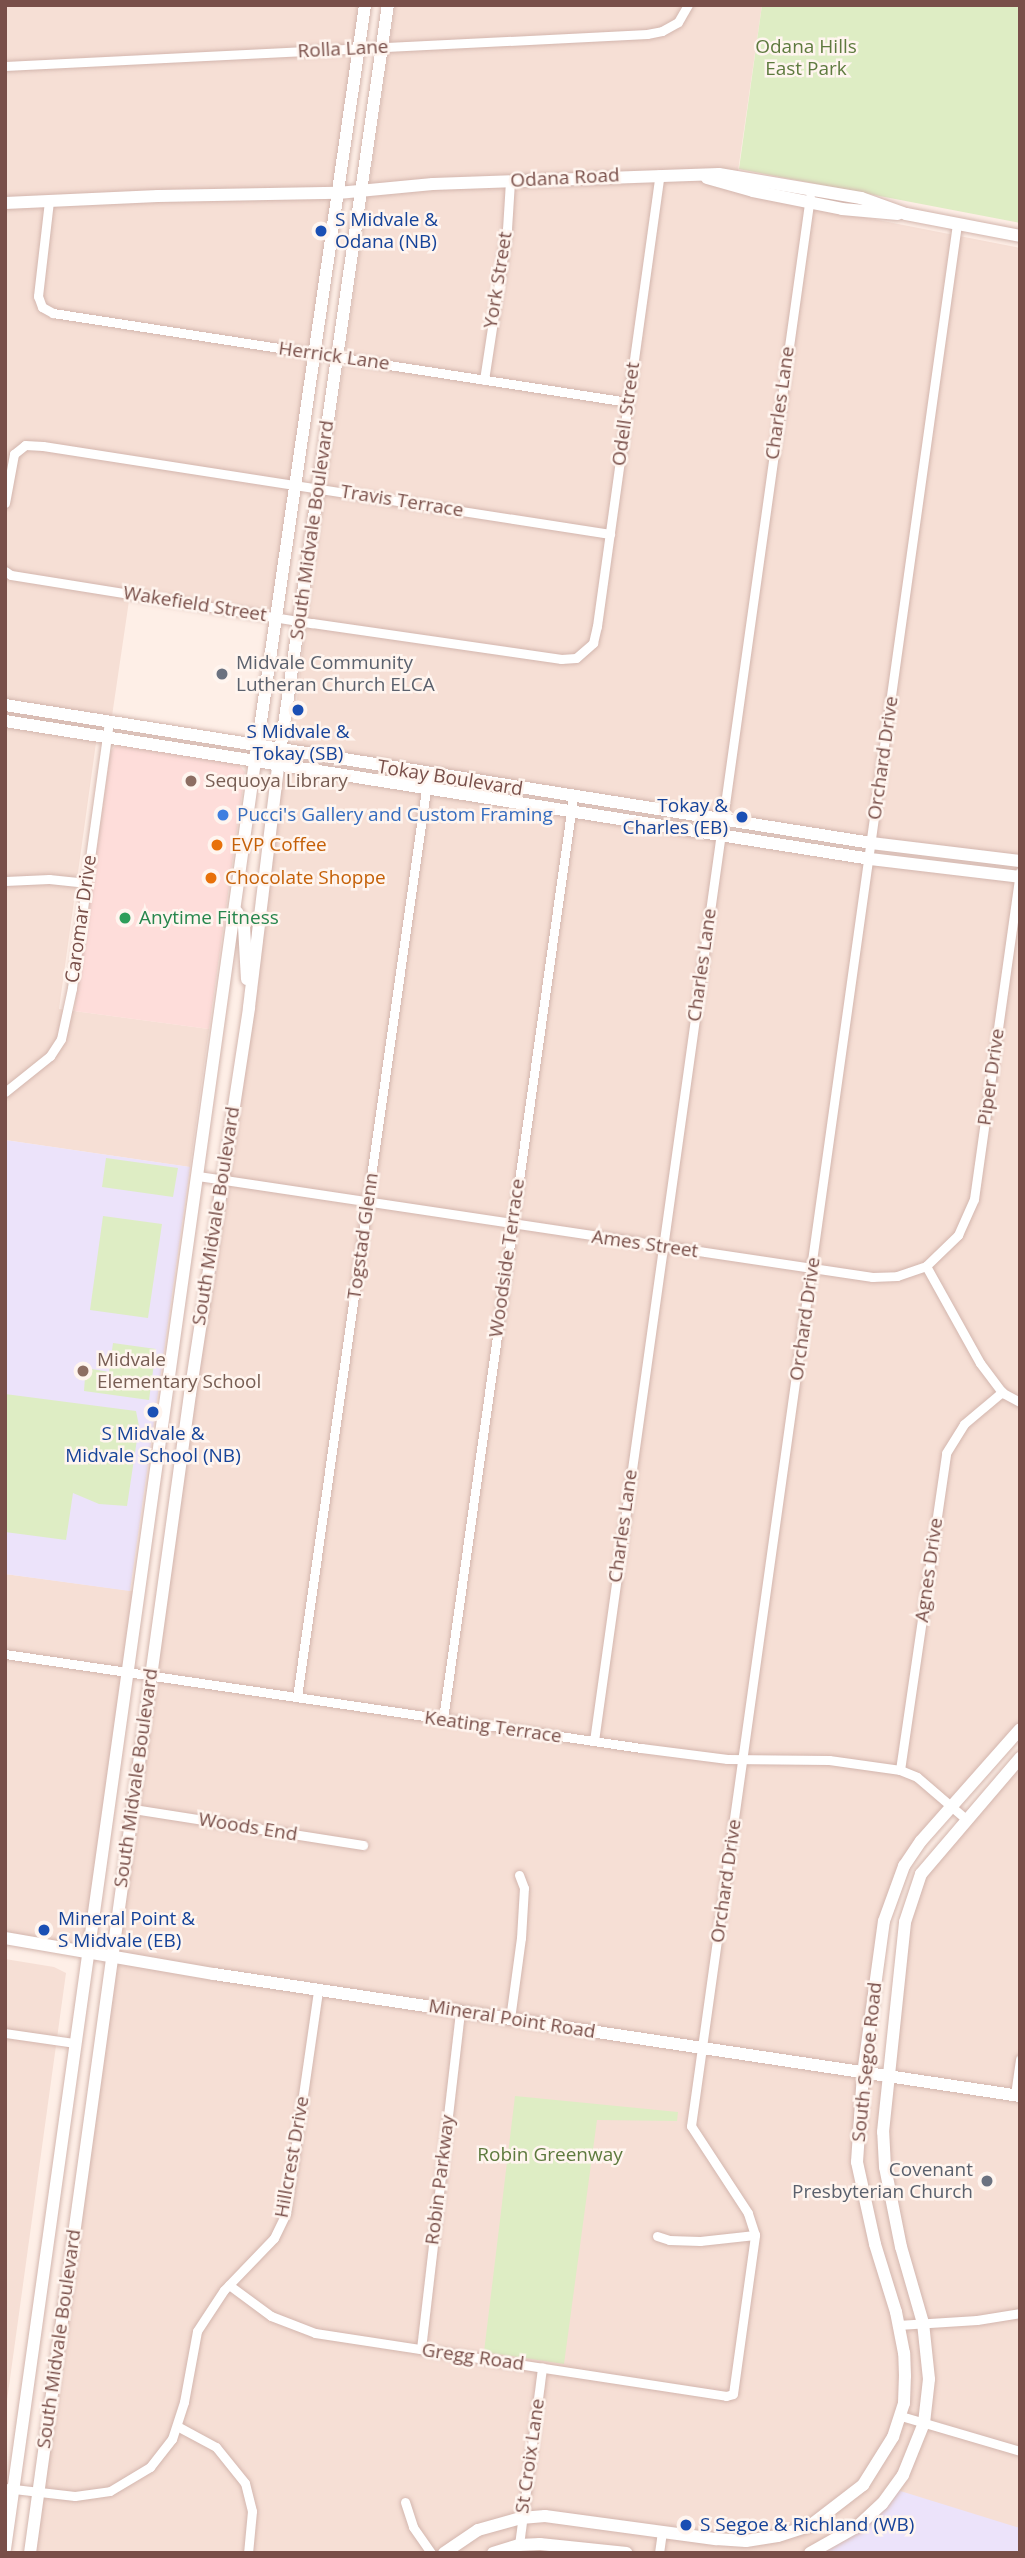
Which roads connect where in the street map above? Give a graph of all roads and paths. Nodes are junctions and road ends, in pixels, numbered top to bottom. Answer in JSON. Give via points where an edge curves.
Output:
{"nodes":[{"id":1,"x":365,"y":5,"type":"edge"},
{"id":2,"x":388,"y":5,"type":"edge"},
{"id":3,"x":688,"y":5,"type":"edge"},
{"id":4,"x":382,"y":46,"type":"junction"},
{"id":5,"x":359,"y":49,"type":"junction"},
{"id":6,"x":5,"y":66,"type":"edge"},
{"id":7,"x":660,"y":174,"type":"junction"},
{"id":8,"x":696,"y":174,"type":"junction"},
{"id":9,"x":510,"y":181,"type":"junction"},
{"id":10,"x":361,"y":187,"type":"junction"},
{"id":11,"x":811,"y":188,"type":"junction"},
{"id":12,"x":338,"y":189,"type":"junction"},
{"id":13,"x":49,"y":201,"type":"junction"},
{"id":14,"x":809,"y":202,"type":"junction"},
{"id":15,"x":5,"y":203,"type":"edge"},
{"id":16,"x":906,"y":214,"type":"junction"},
{"id":17,"x":957,"y":224,"type":"junction"},
{"id":18,"x":1020,"y":236,"type":"edge"},
{"id":19,"x":315,"y":354,"type":"junction"},
{"id":20,"x":337,"y":357,"type":"junction"},
{"id":21,"x":484,"y":380,"type":"junction"},
{"id":22,"x":628,"y":402,"type":"junction"},
{"id":23,"x":297,"y":485,"type":"junction"},
{"id":24,"x":317,"y":488,"type":"junction"},
{"id":25,"x":5,"y":503,"type":"edge"},
{"id":26,"x":610,"y":534,"type":"junction"},
{"id":27,"x":8,"y":573,"type":"edge"},
{"id":28,"x":278,"y":617,"type":"junction"},
{"id":29,"x":299,"y":621,"type":"junction"},
{"id":30,"x":586,"y":651,"type":"joint"},
{"id":31,"x":5,"y":705,"type":"edge"},
{"id":32,"x":5,"y":721,"type":"edge"},
{"id":33,"x":109,"y":721,"type":"junction"},
{"id":34,"x":107,"y":736,"type":"junction"},
{"id":35,"x":258,"y":746,"type":"junction"},
{"id":36,"x":281,"y":750,"type":"junction"},
{"id":37,"x":256,"y":762,"type":"junction"},
{"id":38,"x":278,"y":766,"type":"junction"},
{"id":39,"x":428,"y":775,"type":"junction"},
{"id":40,"x":426,"y":790,"type":"junction"},
{"id":41,"x":573,"y":797,"type":"junction"},
{"id":42,"x":570,"y":813,"type":"junction"},
{"id":43,"x":722,"y":820,"type":"junction"},
{"id":44,"x":720,"y":836,"type":"junction"},
{"id":45,"x":871,"y":843,"type":"junction"},
{"id":46,"x":870,"y":859,"type":"junction"},
{"id":47,"x":1020,"y":861,"type":"edge"},
{"id":48,"x":1019,"y":875,"type":"edge"},
{"id":49,"x":5,"y":881,"type":"edge"},
{"id":50,"x":85,"y":883,"type":"junction"},
{"id":51,"x":237,"y":911,"type":"junction"},
{"id":52,"x":249,"y":1007,"type":"junction"},
{"id":53,"x":5,"y":1092,"type":"edge"},
{"id":54,"x":198,"y":1177,"type":"junction"},
{"id":55,"x":221,"y":1180,"type":"junction"},
{"id":56,"x":368,"y":1203,"type":"junction"},
{"id":57,"x":511,"y":1225,"type":"junction"},
{"id":58,"x":663,"y":1246,"type":"junction"},
{"id":59,"x":926,"y":1266,"type":"junction"},
{"id":60,"x":813,"y":1268,"type":"junction"},
{"id":61,"x":1002,"y":1392,"type":"junction"},
{"id":62,"x":1020,"y":1402,"type":"edge"},
{"id":63,"x":5,"y":1654,"type":"edge"},
{"id":64,"x":128,"y":1670,"type":"junction"},
{"id":65,"x":151,"y":1674,"type":"junction"},
{"id":66,"x":297,"y":1697,"type":"junction"},
{"id":67,"x":443,"y":1719,"type":"junction"},
{"id":68,"x":1019,"y":1731,"type":"edge"},
{"id":69,"x":594,"y":1741,"type":"junction"},
{"id":70,"x":743,"y":1759,"type":"junction"},
{"id":71,"x":1020,"y":1759,"type":"edge"},
{"id":72,"x":901,"y":1770,"type":"junction"},
{"id":73,"x":951,"y":1807,"type":"junction"},
{"id":74,"x":133,"y":1809,"type":"junction"},
{"id":75,"x":966,"y":1819,"type":"junction"},
{"id":76,"x":363,"y":1845,"type":"dead end"},
{"id":77,"x":519,"y":1875,"type":"dead end"},
{"id":78,"x":5,"y":1938,"type":"edge"},
{"id":79,"x":89,"y":1953,"type":"junction"},
{"id":80,"x":112,"y":1956,"type":"junction"},
{"id":81,"x":318,"y":1990,"type":"junction"},
{"id":82,"x":460,"y":2011,"type":"junction"},
{"id":83,"x":510,"y":2019,"type":"junction"},
{"id":84,"x":5,"y":2033,"type":"edge"},
{"id":85,"x":74,"y":2043,"type":"junction"},
{"id":86,"x":702,"y":2048,"type":"junction"},
{"id":87,"x":1020,"y":2059,"type":"edge"},
{"id":88,"x":863,"y":2074,"type":"junction"},
{"id":89,"x":889,"y":2077,"type":"junction"},
{"id":90,"x":1017,"y":2096,"type":"edge"},
{"id":91,"x":755,"y":2235,"type":"junction"},
{"id":92,"x":657,"y":2236,"type":"dead end"},
{"id":93,"x":229,"y":2285,"type":"junction"},
{"id":94,"x":1020,"y":2313,"type":"edge"},
{"id":95,"x":923,"y":2323,"type":"junction"},
{"id":96,"x":898,"y":2325,"type":"junction"},
{"id":97,"x":421,"y":2350,"type":"junction"},
{"id":98,"x":542,"y":2367,"type":"junction"},
{"id":99,"x":901,"y":2416,"type":"junction"},
{"id":100,"x":924,"y":2423,"type":"junction"},
{"id":101,"x":177,"y":2426,"type":"junction"},
{"id":102,"x":1020,"y":2451,"type":"edge"},
{"id":103,"x":9,"y":2489,"type":"edge"},
{"id":104,"x":38,"y":2492,"type":"junction"},
{"id":105,"x":405,"y":2502,"type":"dead end"},
{"id":106,"x":521,"y":2518,"type":"junction"},
{"id":107,"x":662,"y":2532,"type":"junction"},
{"id":108,"x":519,"y":2545,"type":"junction"},
{"id":109,"x":5,"y":2549,"type":"edge"},
{"id":110,"x":30,"y":2553,"type":"edge"},
{"id":111,"x":248,"y":2553,"type":"edge"},
{"id":112,"x":431,"y":2553,"type":"edge"},
{"id":113,"x":444,"y":2553,"type":"edge"},
{"id":114,"x":493,"y":2553,"type":"edge"},
{"id":115,"x":626,"y":2553,"type":"edge"},
{"id":116,"x":659,"y":2553,"type":"edge"},
{"id":117,"x":810,"y":2553,"type":"edge"}],
"edges":[{"from":1,"to":5,"type":"main road","name":"South Midvale Boulevard"},
{"from":2,"to":4,"type":"main road","name":"South Midvale Boulevard"},
{"from":3,"to":4,"type":"street","name":"Rolla Lane","via":[[678,22],[647,34]]},
{"from":4,"to":5,"type":"street","name":"Rolla Lane"},
{"from":4,"to":10,"type":"main road","name":"South Midvale Boulevard"},
{"from":5,"to":6,"type":"street","name":"Rolla Lane"},
{"from":5,"to":12,"type":"main road","name":"South Midvale Boulevard"},
{"from":7,"to":8,"type":"main road","name":"Odana Road"},
{"from":7,"to":9,"type":"main road","name":"Odana Road"},
{"from":7,"to":22,"type":"street","name":"Odell Street"},
{"from":8,"to":11,"type":"main road","name":"Odana Road","via":[[750,177]]},
{"from":8,"to":14,"type":"main road","name":"Odana Road"},
{"from":9,"to":10,"type":"main road","name":"Odana Road"},
{"from":9,"to":21,"type":"street","name":"York Street"},
{"from":10,"to":12,"type":"main road","name":"Odana Road"},
{"from":10,"to":20,"type":"main road","name":"South Midvale Boulevard"},
{"from":11,"to":14,"type":"street","name":"Charles Lane"},
{"from":11,"to":16,"type":"main road","name":"Odana Road","via":[[861,198]]},
{"from":12,"to":13,"type":"main road","name":"Odana Road"},
{"from":12,"to":19,"type":"main road","name":"South Midvale Boulevard"},
{"from":13,"to":15,"type":"main road","name":"Odana Road"},
{"from":13,"to":19,"type":"street","name":"Herrick Lane","via":[[37,296],[42,307],[53,313]]},
{"from":14,"to":16,"type":"main road","name":"Odana Road"},
{"from":14,"to":43,"type":"street","name":"Charles Lane"},
{"from":16,"to":17,"type":"main road","name":"Odana Road"},
{"from":17,"to":18,"type":"main road","name":"Odana Road"},
{"from":17,"to":45,"type":"street","name":"Orchard Drive"},
{"from":19,"to":20,"type":"street","name":"Herrick Lane"},
{"from":19,"to":23,"type":"main road","name":"South Midvale Boulevard"},
{"from":20,"to":21,"type":"street","name":"Herrick Lane"},
{"from":20,"to":24,"type":"main road","name":"South Midvale Boulevard"},
{"from":21,"to":22,"type":"street","name":"Herrick Lane"},
{"from":22,"to":26,"type":"street","name":"Odell Street"},
{"from":23,"to":24,"type":"street","name":"Travis Terrace"},
{"from":23,"to":25,"type":"street","name":"Travis Terrace","via":[[27,445],[14,454]]},
{"from":23,"to":28,"type":"main road","name":"South Midvale Boulevard"},
{"from":24,"to":26,"type":"street","name":"Travis Terrace"},
{"from":24,"to":29,"type":"main road","name":"South Midvale Boulevard"},
{"from":26,"to":30,"type":"street","name":"Odell Street","via":[[597,626]]},
{"from":27,"to":28,"type":"street","name":"Wakefield Street"},
{"from":28,"to":29,"type":"street","name":"Wakefield Street"},
{"from":28,"to":35,"type":"main road","name":"South Midvale Boulevard"},
{"from":29,"to":30,"type":"street","name":"Wakefield Street","via":[[561,659],[576,658]]},
{"from":29,"to":36,"type":"main road","name":"South Midvale Boulevard"},
{"from":31,"to":33,"type":"main road","name":"Tokay Boulevard"},
{"from":32,"to":34,"type":"main road","name":"Tokay Boulevard"},
{"from":33,"to":34,"type":"street","name":"Caromar Drive"},
{"from":33,"to":35,"type":"main road","name":"Tokay Boulevard"},
{"from":34,"to":37,"type":"main road","name":"Tokay Boulevard"},
{"from":34,"to":50,"type":"street","name":"Caromar Drive"},
{"from":35,"to":36,"type":"main road","name":"Tokay Boulevard"},
{"from":35,"to":37,"type":"main road","name":"South Midvale Boulevard"},
{"from":36,"to":38,"type":"main road","name":"South Midvale Boulevard"},
{"from":36,"to":39,"type":"main road","name":"Tokay Boulevard"},
{"from":37,"to":38,"type":"main road","name":"Tokay Boulevard"},
{"from":37,"to":51,"type":"main road","name":"South Midvale Boulevard"},
{"from":38,"to":40,"type":"main road","name":"Tokay Boulevard"},
{"from":38,"to":52,"type":"main road","name":"South Midvale Boulevard"},
{"from":39,"to":40,"type":"street","name":"Togstad Glenn"},
{"from":39,"to":41,"type":"main road","name":"Tokay Boulevard"},
{"from":40,"to":42,"type":"main road","name":"Tokay Boulevard"},
{"from":40,"to":56,"type":"street","name":"Togstad Glenn"},
{"from":41,"to":42,"type":"street","name":"Woodside Terrace"},
{"from":41,"to":43,"type":"main road","name":"Tokay Boulevard"},
{"from":42,"to":44,"type":"main road","name":"Tokay Boulevard"},
{"from":42,"to":57,"type":"street","name":"Woodside Terrace"},
{"from":43,"to":44,"type":"street","name":"Charles Lane"},
{"from":43,"to":45,"type":"main road","name":"Tokay Boulevard"},
{"from":44,"to":46,"type":"main road","name":"Tokay Boulevard"},
{"from":44,"to":58,"type":"street","name":"Charles Lane"},
{"from":45,"to":46,"type":"street","name":"Orchard Drive"},
{"from":45,"to":47,"type":"main road","name":"Tokay Boulevard"},
{"from":46,"to":48,"type":"main road","name":"Tokay Boulevard"},
{"from":46,"to":60,"type":"street","name":"Orchard Drive"},
{"from":48,"to":59,"type":"street","name":"Piper Drive","via":[[974,1199],[958,1235]]},
{"from":49,"to":50,"type":"street"},
{"from":50,"to":53,"type":"street","name":"Caromar Drive","via":[[61,1039],[50,1056]]},
{"from":51,"to":52,"type":"main road","via":[[244,926]]},
{"from":51,"to":54,"type":"main road","name":"South Midvale Boulevard"},
{"from":52,"to":55,"type":"main road","name":"South Midvale Boulevard"},
{"from":54,"to":55,"type":"street","name":"Ames Street"},
{"from":54,"to":64,"type":"main road","name":"South Midvale Boulevard"},
{"from":55,"to":56,"type":"street","name":"Ames Street"},
{"from":55,"to":65,"type":"main road","name":"South Midvale Boulevard"},
{"from":56,"to":57,"type":"street","name":"Ames Street"},
{"from":56,"to":66,"type":"street","name":"Togstad Glenn"},
{"from":57,"to":58,"type":"street","name":"Ames Street"},
{"from":57,"to":67,"type":"street","name":"Woodside Terrace"},
{"from":58,"to":60,"type":"street","name":"Ames Street"},
{"from":58,"to":69,"type":"street","name":"Charles Lane"},
{"from":59,"to":60,"type":"street","name":"Ames Street","via":[[881,1278]]},
{"from":59,"to":61,"type":"street","via":[[980,1363]]},
{"from":60,"to":70,"type":"street","name":"Orchard Drive"},
{"from":61,"to":62,"type":"street"},
{"from":61,"to":72,"type":"street","name":"Agnes Drive","via":[[964,1424],[946,1453]]},
{"from":63,"to":64,"type":"street","name":"Keating Terrace"},
{"from":64,"to":65,"type":"street","name":"Keating Terrace"},
{"from":64,"to":79,"type":"main road","name":"South Midvale Boulevard"},
{"from":65,"to":66,"type":"street","name":"Keating Terrace"},
{"from":65,"to":74,"type":"main road","name":"South Midvale Boulevard"},
{"from":66,"to":67,"type":"street","name":"Keating Terrace"},
{"from":67,"to":69,"type":"street","name":"Keating Terrace"},
{"from":68,"to":73,"type":"main road","name":"South Segoe Road"},
{"from":69,"to":70,"type":"street","name":"Keating Terrace"},
{"from":70,"to":72,"type":"street","name":"Keating Terrace","via":[[829,1760]]},
{"from":70,"to":86,"type":"street","name":"Orchard Drive"},
{"from":71,"to":75,"type":"main road","name":"South Segoe Road"},
{"from":72,"to":73,"type":"street","name":"Keating Terrace","via":[[917,1777]]},
{"from":73,"to":75,"type":"street","name":"Keating Terrace"},
{"from":73,"to":88,"type":"main road","name":"South Segoe Road","via":[[904,1866],[892,1893]]},
{"from":74,"to":76,"type":"street","name":"Woods End"},
{"from":74,"to":80,"type":"main road","name":"South Midvale Boulevard"},
{"from":75,"to":89,"type":"main road","name":"South Segoe Road","via":[[921,1874],[913,1895],[905,1922]]},
{"from":77,"to":83,"type":"street","via":[[524,1888],[521,1938]]},
{"from":78,"to":79,"type":"main road","name":"Mineral Point Road"},
{"from":79,"to":80,"type":"main road","name":"Mineral Point Road"},
{"from":79,"to":85,"type":"main road","name":"South Midvale Boulevard"},
{"from":80,"to":81,"type":"main road","name":"Mineral Point Road"},
{"from":80,"to":104,"type":"main road","name":"South Midvale Boulevard"},
{"from":81,"to":82,"type":"main road","name":"Mineral Point Road"},
{"from":81,"to":93,"type":"street","name":"Hillcrest Drive","via":[[286,2213],[274,2238]]},
{"from":82,"to":83,"type":"main road","name":"Mineral Point Road"},
{"from":82,"to":97,"type":"street","name":"Robin Parkway"},
{"from":83,"to":86,"type":"main road","name":"Mineral Point Road"},
{"from":84,"to":85,"type":"street"},
{"from":85,"to":103,"type":"main road","name":"South Midvale Boulevard"},
{"from":86,"to":88,"type":"main road","name":"Mineral Point Road"},
{"from":86,"to":91,"type":"street","name":"Orchard Drive","via":[[691,2126],[748,2213]]},
{"from":87,"to":90,"type":"street"},
{"from":88,"to":89,"type":"main road","name":"Mineral Point Road"},
{"from":88,"to":96,"type":"main road","name":"South Segoe Road","via":[[857,2162]]},
{"from":89,"to":90,"type":"main road","name":"Mineral Point Road"},
{"from":89,"to":95,"type":"main road","name":"South Segoe Road","via":[[883,2132],[885,2167]]},
{"from":91,"to":92,"type":"street","via":[[700,2241]]},
{"from":91,"to":98,"type":"street","name":"Gregg Road","via":[[730,2395]]},
{"from":93,"to":97,"type":"street","name":"Gregg Road","via":[[271,2316],[300,2329]]},
{"from":93,"to":101,"type":"street","name":"Hillcrest Drive","via":[[197,2331]]},
{"from":94,"to":95,"type":"street"},
{"from":95,"to":96,"type":"street"},
{"from":95,"to":100,"type":"main road","name":"South Segoe Road","via":[[929,2379]]},
{"from":96,"to":99,"type":"main road","name":"South Segoe Road","via":[[904,2353]]},
{"from":97,"to":98,"type":"street","name":"Gregg Road"},
{"from":98,"to":106,"type":"street","name":"St Croix Lane"},
{"from":99,"to":100,"type":"street"},
{"from":99,"to":107,"type":"main road","name":"South Segoe Road","via":[[863,2485],[811,2525],[746,2541]]},
{"from":100,"to":102,"type":"street"},
{"from":100,"to":117,"type":"main road","name":"South Segoe Road","via":[[903,2475],[882,2504],[858,2526]]},
{"from":101,"to":104,"type":"street","name":"Hillcrest Drive","via":[[150,2467],[122,2486],[75,2496]]},
{"from":101,"to":111,"type":"street","via":[[216,2447],[245,2483],[251,2511]]},
{"from":103,"to":104,"type":"street","name":"Hillcrest Drive"},
{"from":103,"to":109,"type":"main road","name":"South Midvale Boulevard"},
{"from":104,"to":110,"type":"main road","name":"South Midvale Boulevard"},
{"from":105,"to":112,"type":"street","via":[[413,2528]]},
{"from":106,"to":107,"type":"main road","name":"South Segoe Road","via":[[586,2520]]},
{"from":106,"to":108,"type":"street","name":"St Croix Lane"},
{"from":106,"to":113,"type":"main road","name":"South Segoe Road","via":[[478,2530]]},
{"from":107,"to":116,"type":"street"},
{"from":108,"to":114,"type":"main road"},
{"from":108,"to":115,"type":"main road"}]}
